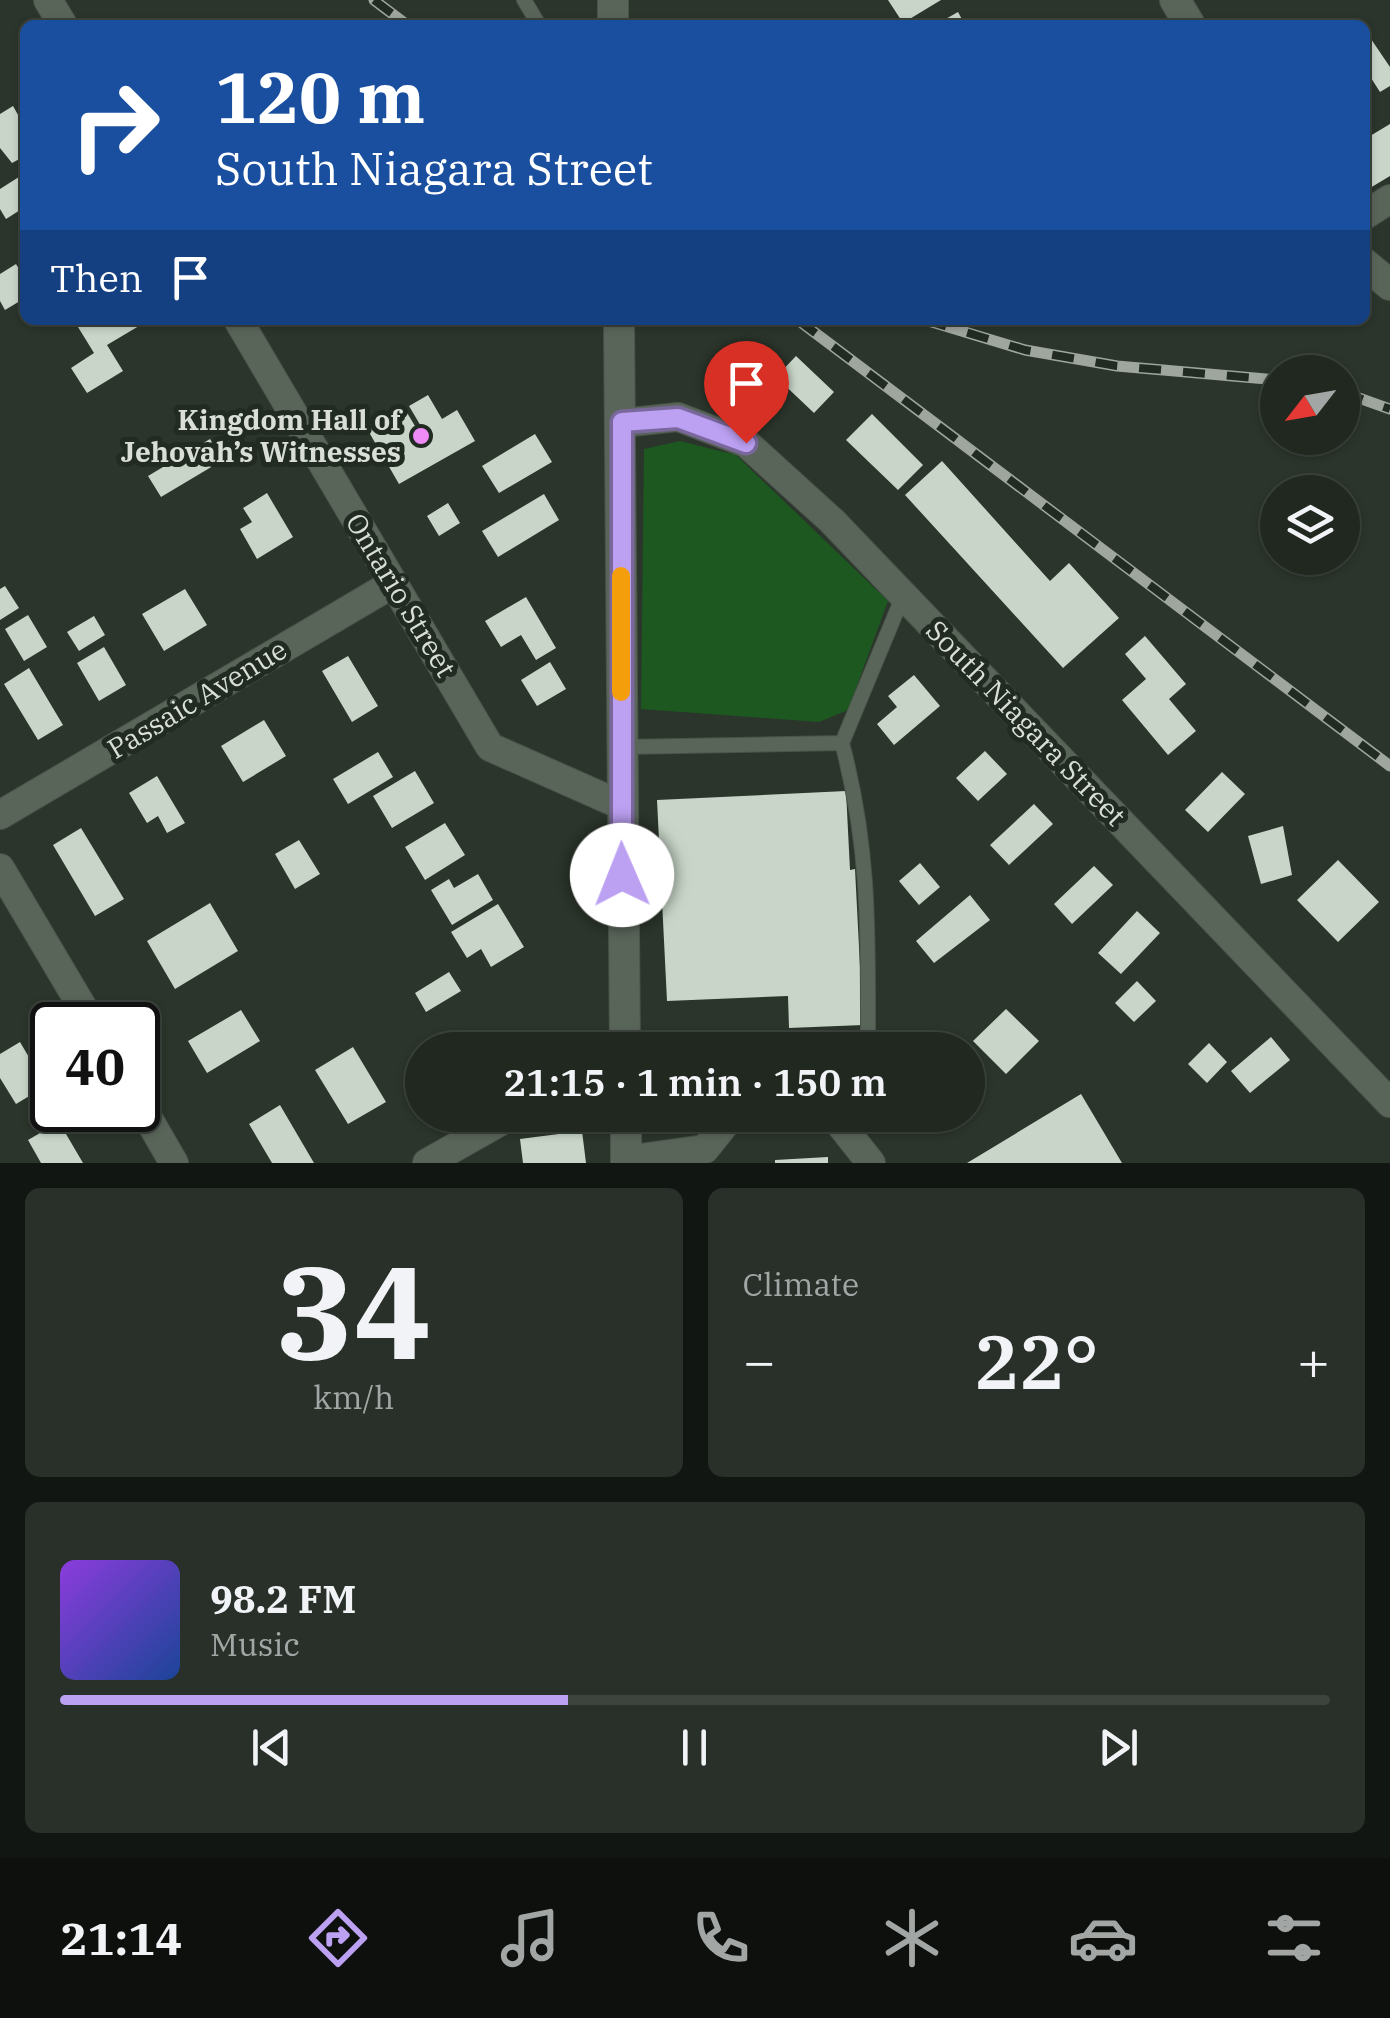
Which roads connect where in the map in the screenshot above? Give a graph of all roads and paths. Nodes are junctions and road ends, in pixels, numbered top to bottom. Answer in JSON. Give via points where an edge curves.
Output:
{"nodes":[{"id":1,"x":1370,"y":268,"type":"edge"},
{"id":2,"x":1390,"y":286,"type":"edge"},
{"id":3,"x":241,"y":325,"type":"edge"},
{"id":4,"x":619,"y":325,"type":"edge"},
{"id":5,"x":622,"y":422,"type":"junction"},
{"id":6,"x":394,"y":583,"type":"junction"},
{"id":7,"x":903,"y":595,"type":"junction"},
{"id":8,"x":842,"y":743,"type":"junction"},
{"id":9,"x":621,"y":747,"type":"junction"},
{"id":10,"x":621,"y":806,"type":"junction"},
{"id":11,"x":0,"y":815,"type":"edge"},
{"id":12,"x":0,"y":868,"type":"edge"},
{"id":13,"x":79,"y":1002,"type":"edge"},
{"id":14,"x":628,"y":1032,"type":"edge"},
{"id":15,"x":868,"y":1032,"type":"edge"},
{"id":16,"x":1390,"y":1103,"type":"edge"},
{"id":17,"x":156,"y":1132,"type":"edge"},
{"id":18,"x":482,"y":1132,"type":"edge"},
{"id":19,"x":626,"y":1132,"type":"edge"},
{"id":20,"x":721,"y":1132,"type":"edge"},
{"id":21,"x":846,"y":1132,"type":"edge"},
{"id":22,"x":705,"y":1156,"type":"edge"},
{"id":23,"x":626,"y":1162,"type":"edge"},
{"id":24,"x":174,"y":1163,"type":"edge"},
{"id":25,"x":427,"y":1163,"type":"edge"},
{"id":26,"x":871,"y":1163,"type":"edge"}],
"edges":[{"from":1,"to":2,"type":"street"},
{"from":3,"to":6,"type":"street","name":"Ontario Street"},
{"from":4,"to":5,"type":"street"},
{"from":5,"to":7,"type":"street","name":"South Niagara Street","via":[[678,418],[746,443]]},
{"from":5,"to":9,"type":"street"},
{"from":6,"to":10,"type":"street","name":"Ontario Street","via":[[490,747]]},
{"from":6,"to":11,"type":"street","name":"Passaic Avenue"},
{"from":7,"to":8,"type":"lane"},
{"from":7,"to":16,"type":"street","name":"South Niagara Street"},
{"from":8,"to":9,"type":"lane"},
{"from":8,"to":15,"type":"lane","via":[[864,839]]},
{"from":9,"to":10,"type":"street"},
{"from":10,"to":14,"type":"street"},
{"from":12,"to":13,"type":"street"},
{"from":17,"to":24,"type":"street"},
{"from":18,"to":25,"type":"street"},
{"from":19,"to":23,"type":"street"},
{"from":20,"to":22,"type":"street"},
{"from":21,"to":26,"type":"street"},
{"from":22,"to":23,"type":"street"}]}
